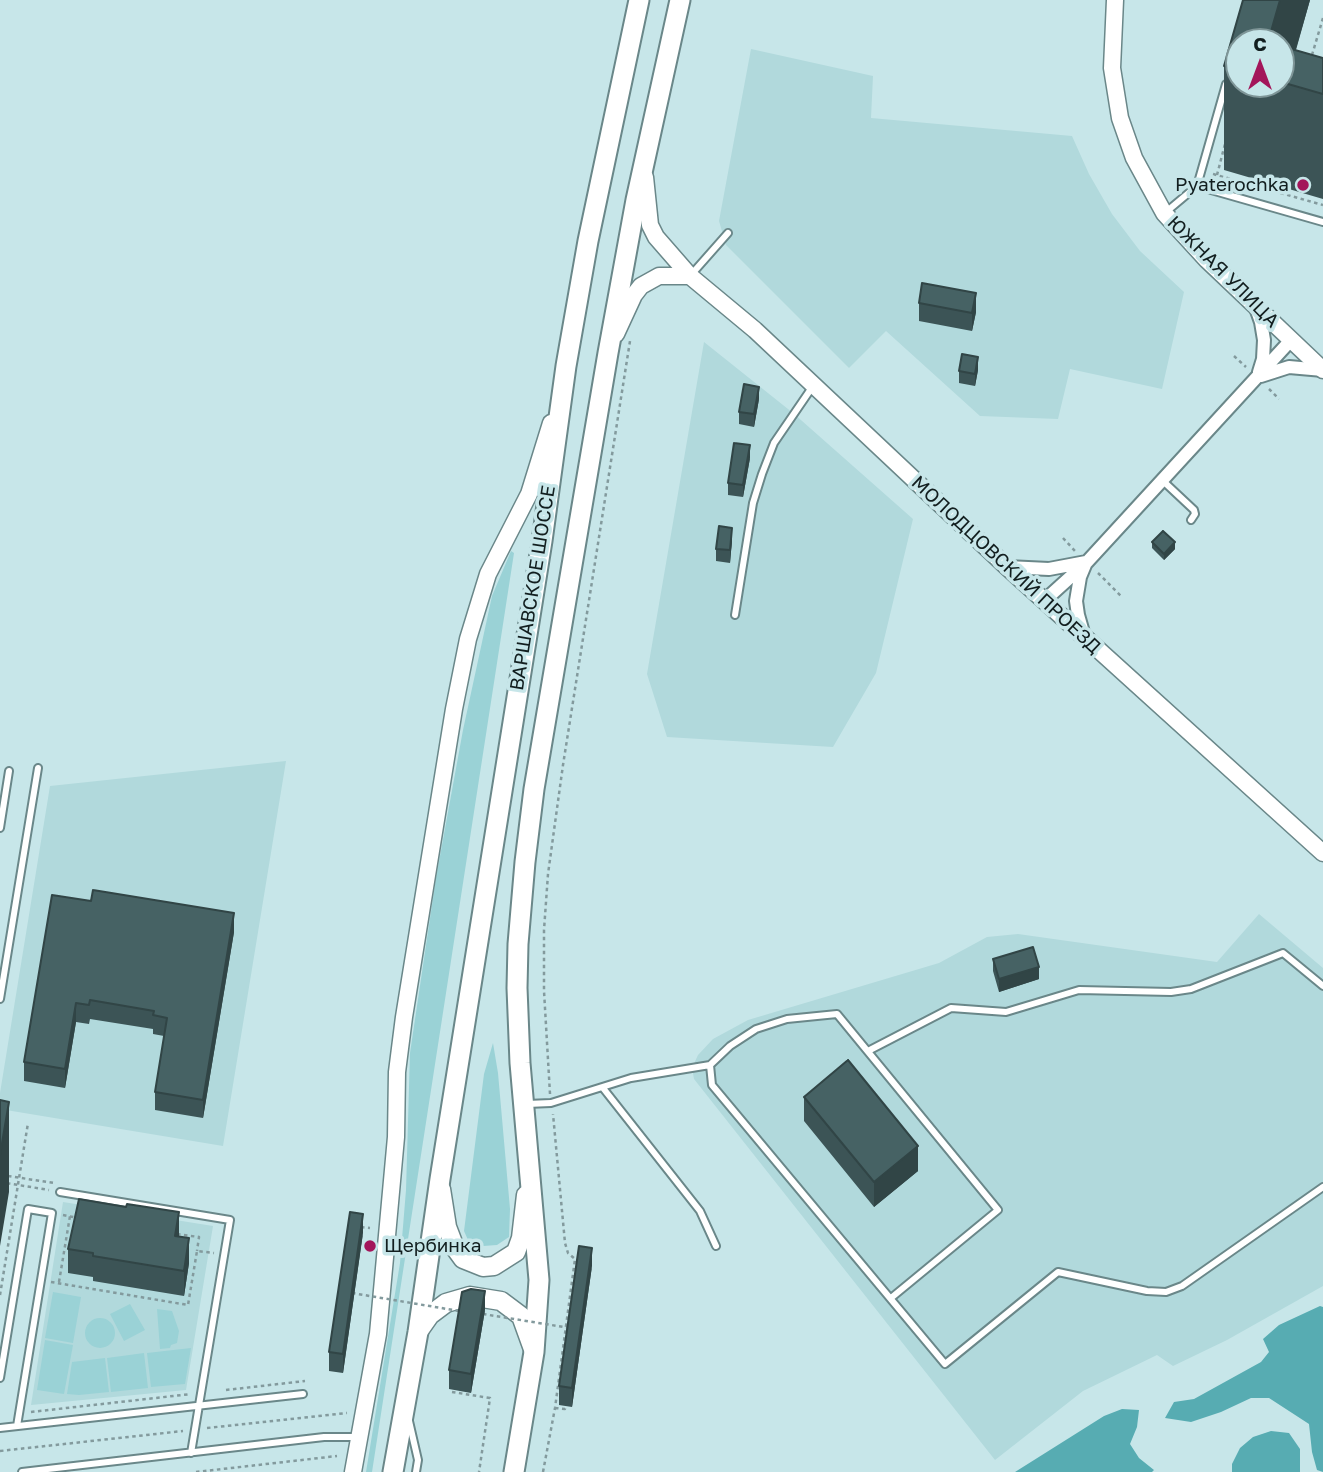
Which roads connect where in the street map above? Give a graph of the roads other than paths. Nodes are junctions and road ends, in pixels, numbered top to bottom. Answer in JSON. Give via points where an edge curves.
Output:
{"nodes":[{"id":1,"x":639,"y":0,"type":"edge"},
{"id":2,"x":680,"y":0,"type":"edge"},
{"id":3,"x":1115,"y":0,"type":"edge"},
{"id":4,"x":1225,"y":89,"type":"edge"},
{"id":5,"x":644,"y":167,"type":"junction"},
{"id":6,"x":1197,"y":186,"type":"junction"},
{"id":7,"x":1164,"y":213,"type":"junction"},
{"id":8,"x":1323,"y":222,"type":"edge"},
{"id":9,"x":727,"y":233,"type":"dead end"},
{"id":10,"x":690,"y":276,"type":"junction"},
{"id":11,"x":1254,"y":305,"type":"junction"},
{"id":12,"x":1291,"y":341,"type":"junction"},
{"id":13,"x":608,"y":353,"type":"junction"},
{"id":14,"x":566,"y":366,"type":"junction"},
{"id":15,"x":1323,"y":370,"type":"edge"},
{"id":16,"x":1257,"y":377,"type":"junction"},
{"id":17,"x":813,"y":386,"type":"junction"},
{"id":18,"x":1162,"y":480,"type":"junction"},
{"id":19,"x":1191,"y":520,"type":"dead end"},
{"id":20,"x":1087,"y":562,"type":"junction"},
{"id":21,"x":1007,"y":566,"type":"junction"},
{"id":22,"x":1045,"y":600,"type":"junction"},
{"id":23,"x":735,"y":615,"type":"dead end"},
{"id":24,"x":1084,"y":636,"type":"junction"},
{"id":25,"x":38,"y":768,"type":"dead end"},
{"id":26,"x":9,"y":771,"type":"dead end"},
{"id":27,"x":0,"y":828,"type":"edge"},
{"id":28,"x":1323,"y":853,"type":"edge"},
{"id":29,"x":1323,"y":986,"type":"edge"},
{"id":30,"x":0,"y":999,"type":"edge"},
{"id":31,"x":868,"y":1051,"type":"junction"},
{"id":32,"x":710,"y":1065,"type":"junction"},
{"id":33,"x":603,"y":1088,"type":"junction"},
{"id":34,"x":524,"y":1105,"type":"junction"},
{"id":35,"x":530,"y":1163,"type":"junction"},
{"id":36,"x":440,"y":1179,"type":"junction"},
{"id":37,"x":1323,"y":1187,"type":"edge"},
{"id":38,"x":60,"y":1192,"type":"road end"},
{"id":39,"x":716,"y":1247,"type":"dead end"},
{"id":40,"x":891,"y":1298,"type":"junction"},
{"id":41,"x":418,"y":1332,"type":"junction"},
{"id":42,"x":534,"y":1352,"type":"junction"},
{"id":43,"x":0,"y":1378,"type":"edge"},
{"id":44,"x":303,"y":1394,"type":"dead end"},
{"id":45,"x":405,"y":1402,"type":"junction"},
{"id":46,"x":199,"y":1406,"type":"junction"},
{"id":47,"x":17,"y":1426,"type":"junction"},
{"id":48,"x":0,"y":1428,"type":"edge"},
{"id":49,"x":359,"y":1437,"type":"junction"},
{"id":50,"x":191,"y":1453,"type":"junction"},
{"id":51,"x":22,"y":1472,"type":"edge"},
{"id":52,"x":353,"y":1472,"type":"edge"},
{"id":53,"x":393,"y":1472,"type":"edge"},
{"id":54,"x":416,"y":1472,"type":"edge"},
{"id":55,"x":514,"y":1472,"type":"edge"}],
"edges":[{"from":1,"to":14,"type":"main road","name":"ВАРШАВСКОЕ ШОССЕ"},
{"from":2,"to":5,"type":"main road","name":"ВАРШАВСКОЕ ШОССЕ"},
{"from":3,"to":7,"type":"street","name":"ЮЖНАЯ УЛИЦА","via":[[1112,68],[1120,118],[1134,158]]},
{"from":4,"to":6,"type":"lane"},
{"from":5,"to":10,"type":"street","name":"МОЛОДЦОВСКИЙ ПРОЕЗД","via":[[649,225]]},
{"from":5,"to":13,"type":"main road","name":"ВАРШАВСКОЕ ШОССЕ"},
{"from":6,"to":7,"type":"lane"},
{"from":6,"to":8,"type":"lane"},
{"from":7,"to":11,"type":"street","name":"ЮЖНАЯ УЛИЦА"},
{"from":9,"to":10,"type":"lane"},
{"from":10,"to":13,"type":"street","via":[[659,276],[641,286]]},
{"from":10,"to":17,"type":"street","name":"МОЛОДЦОВСКИЙ ПРОЕЗД"},
{"from":11,"to":12,"type":"street","name":"ЮЖНАЯ УЛИЦА"},
{"from":11,"to":16,"type":"street","via":[[1264,341]]},
{"from":12,"to":15,"type":"street","name":"ЮЖНАЯ УЛИЦА"},
{"from":12,"to":16,"type":"street"},
{"from":13,"to":34,"type":"main road","name":"ВАРШАВСКОЕ ШОССЕ","via":[[525,862],[517,988]]},
{"from":14,"to":36,"type":"main road","name":"ВАРШАВСКОЕ ШОССЕ"},
{"from":14,"to":49,"type":"street","via":[[529,494],[488,573],[454,709],[404,1017],[378,1334]]},
{"from":15,"to":16,"type":"street","via":[[1289,367]]},
{"from":16,"to":18,"type":"street"},
{"from":17,"to":21,"type":"street","name":"МОЛОДЦОВСКИЙ ПРОЕЗД"},
{"from":17,"to":23,"type":"lane","via":[[774,443],[761,474]]},
{"from":18,"to":19,"type":"lane","via":[[1194,509]]},
{"from":18,"to":20,"type":"street"},
{"from":20,"to":21,"type":"street","via":[[1049,569]]},
{"from":20,"to":22,"type":"street"},
{"from":20,"to":24,"type":"street","via":[[1076,601]]},
{"from":21,"to":22,"type":"street","name":"МОЛОДЦОВСКИЙ ПРОЕЗД"},
{"from":22,"to":24,"type":"street","name":"МОЛОДЦОВСКИЙ ПРОЕЗД"},
{"from":24,"to":28,"type":"street","name":"МОЛОДЦОВСКИЙ ПРОЕЗД"},
{"from":25,"to":30,"type":"lane"},
{"from":26,"to":27,"type":"lane"},
{"from":29,"to":31,"type":"lane","via":[[1283,953],[1192,989],[1079,990],[1006,1012],[951,1008]]},
{"from":31,"to":32,"type":"lane","via":[[837,1014],[787,1019],[756,1029]]},
{"from":31,"to":40,"type":"lane","via":[[998,1210]]},
{"from":32,"to":33,"type":"lane","via":[[631,1078]]},
{"from":32,"to":40,"type":"lane","via":[[712,1086]]},
{"from":33,"to":34,"type":"lane","via":[[551,1103]]},
{"from":33,"to":39,"type":"lane","via":[[700,1211]]},
{"from":34,"to":35,"type":"main road","name":"ВАРШАВСКОЕ ШОССЕ"},
{"from":35,"to":36,"type":"main road","via":[[521,1238],[516,1252],[494,1266],[473,1265],[454,1248]]},
{"from":35,"to":42,"type":"main road","name":"ВАРШАВСКОЕ ШОССЕ","via":[[539,1280]]},
{"from":36,"to":41,"type":"main road","name":"ВАРШАВСКОЕ ШОССЕ"},
{"from":37,"to":40,"type":"lane","via":[[1182,1286],[1166,1292],[1058,1272],[945,1364]]},
{"from":38,"to":46,"type":"lane","via":[[230,1220]]},
{"from":41,"to":42,"type":"main road","via":[[446,1303],[470,1296],[501,1301],[521,1316]]},
{"from":41,"to":45,"type":"main road","name":"ВАРШАВСКОЕ ШОССЕ"},
{"from":42,"to":55,"type":"main road","name":"ВАРШАВСКОЕ ШОССЕ"},
{"from":43,"to":47,"type":"lane","via":[[28,1209],[52,1213]]},
{"from":44,"to":46,"type":"lane"},
{"from":45,"to":53,"type":"main road","name":"ВАРШАВСКОЕ ШОССЕ"},
{"from":45,"to":54,"type":"lane","via":[[418,1460]]},
{"from":46,"to":47,"type":"lane"},
{"from":46,"to":50,"type":"lane"},
{"from":47,"to":48,"type":"lane"},
{"from":49,"to":50,"type":"lane"},
{"from":49,"to":52,"type":"street"},
{"from":50,"to":51,"type":"lane"}]}
